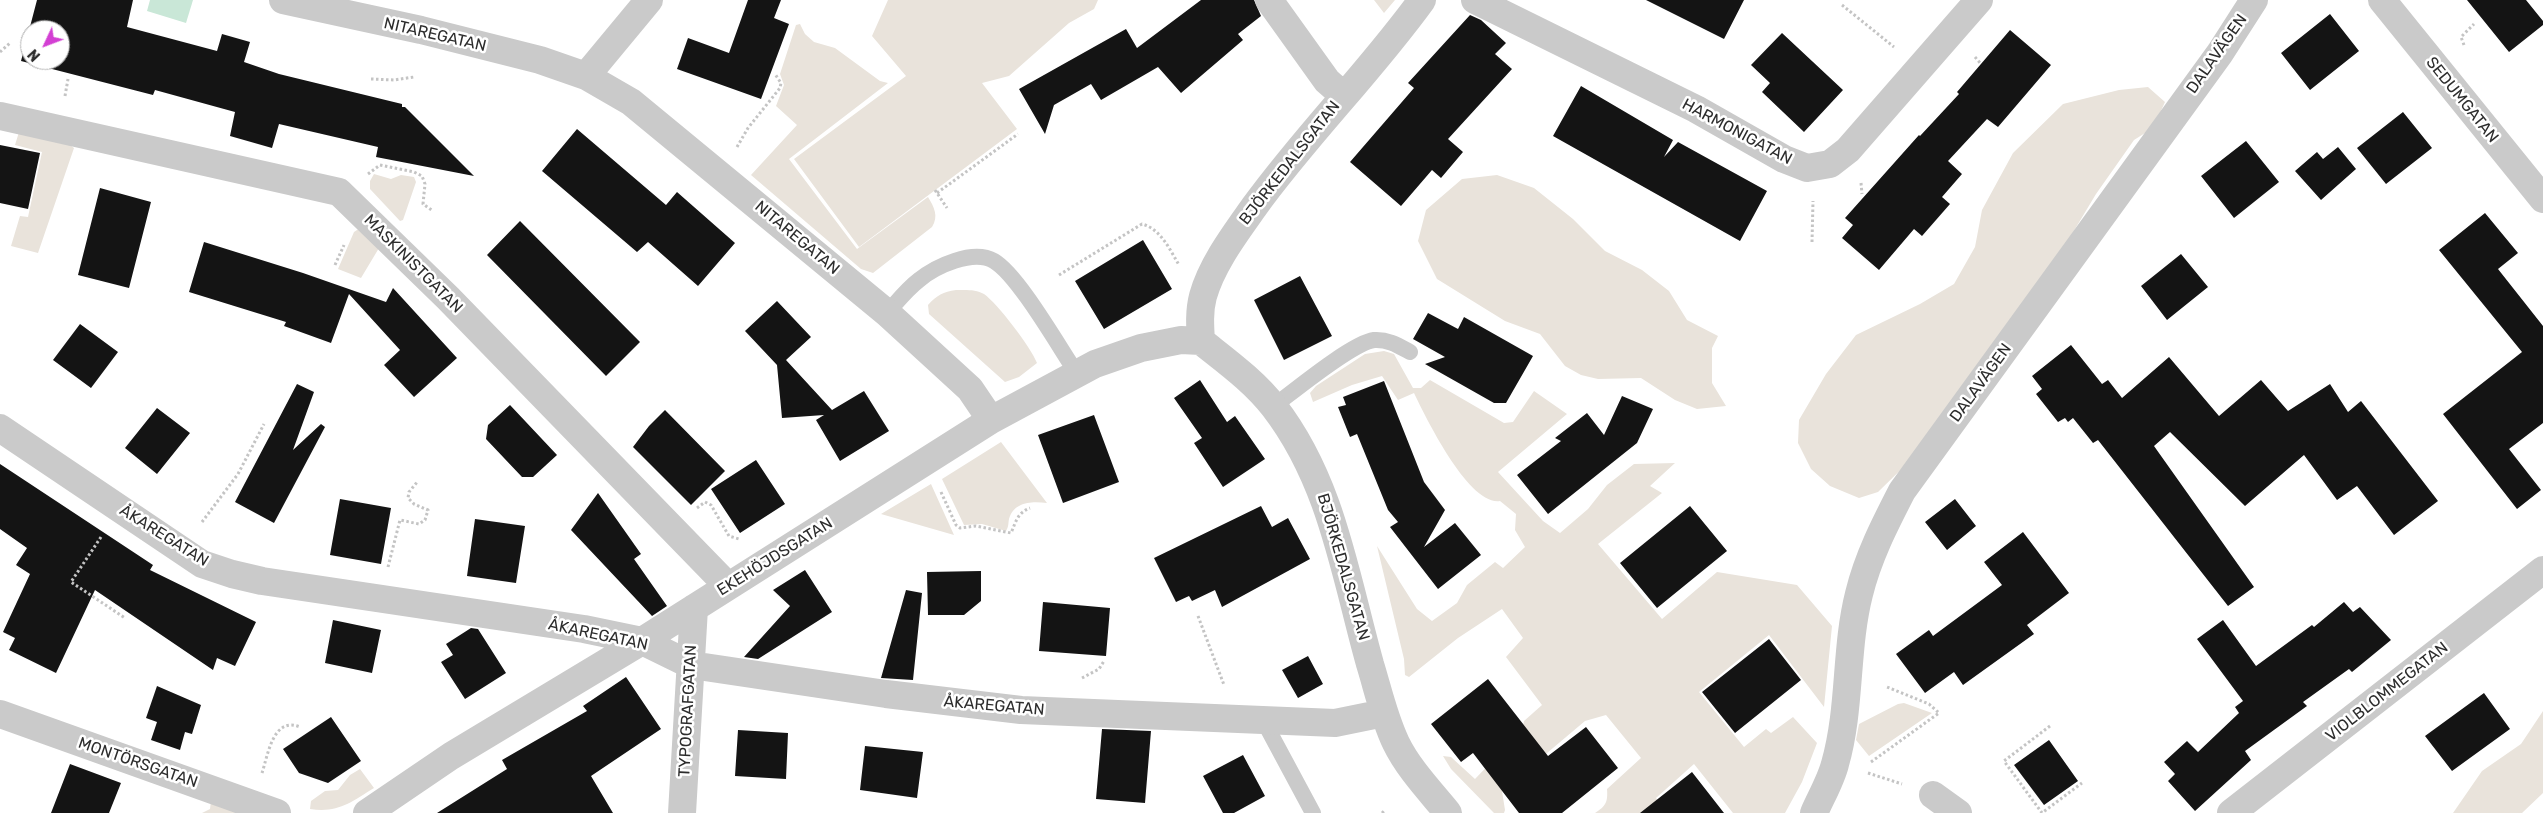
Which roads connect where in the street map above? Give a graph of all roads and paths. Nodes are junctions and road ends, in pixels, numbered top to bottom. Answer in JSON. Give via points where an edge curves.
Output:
{"nodes":[{"id":1,"x":283,"y":0,"type":"edge"},
{"id":2,"x":649,"y":0,"type":"edge"},
{"id":3,"x":1269,"y":0,"type":"edge"},
{"id":4,"x":1422,"y":0,"type":"edge"},
{"id":5,"x":1475,"y":0,"type":"edge"},
{"id":6,"x":1979,"y":0,"type":"edge"},
{"id":7,"x":2254,"y":0,"type":"edge"},
{"id":8,"x":2382,"y":0,"type":"edge"},
{"id":9,"x":1842,"y":5,"type":"dead end"},
{"id":10,"x":10,"y":42,"type":"dead end"},
{"id":11,"x":0,"y":52,"type":"edge"},
{"id":12,"x":1920,"y":68,"type":"junction"},
{"id":13,"x":775,"y":74,"type":"dead end"},
{"id":14,"x":586,"y":76,"type":"junction"},
{"id":15,"x":414,"y":78,"type":"dead end"},
{"id":16,"x":371,"y":79,"type":"dead end"},
{"id":17,"x":1343,"y":96,"type":"junction"},
{"id":18,"x":0,"y":116,"type":"edge"},
{"id":19,"x":1018,"y":134,"type":"dead end"},
{"id":20,"x":380,"y":165,"type":"dead end"},
{"id":21,"x":1808,"y":168,"type":"junction"},
{"id":22,"x":721,"y":175,"type":"junction"},
{"id":23,"x":2543,"y":199,"type":"edge"},
{"id":24,"x":948,"y":208,"type":"dead end"},
{"id":25,"x":433,"y":211,"type":"dead end"},
{"id":26,"x":1812,"y":242,"type":"dead end"},
{"id":27,"x":1060,"y":275,"type":"dead end"},
{"id":28,"x":1208,"y":284,"type":"junction"},
{"id":29,"x":887,"y":313,"type":"junction"},
{"id":30,"x":1200,"y":341,"type":"junction"},
{"id":31,"x":1410,"y":352,"type":"dead end"},
{"id":32,"x":1076,"y":372,"type":"junction"},
{"id":33,"x":1274,"y":406,"type":"junction"},
{"id":34,"x":991,"y":420,"type":"junction"},
{"id":35,"x":264,"y":424,"type":"dead end"},
{"id":36,"x":0,"y":428,"type":"edge"},
{"id":37,"x":928,"y":461,"type":"junction"},
{"id":38,"x":418,"y":481,"type":"dead end"},
{"id":39,"x":116,"y":506,"type":"junction"},
{"id":40,"x":1030,"y":508,"type":"dead end"},
{"id":41,"x":180,"y":549,"type":"junction"},
{"id":42,"x":2543,"y":570,"type":"edge"},
{"id":43,"x":728,"y":586,"type":"junction"},
{"id":44,"x":384,"y":599,"type":"junction"},
{"id":45,"x":694,"y":608,"type":"junction"},
{"id":46,"x":1198,"y":616,"type":"dead end"},
{"id":47,"x":125,"y":618,"type":"dead end"},
{"id":48,"x":642,"y":641,"type":"junction"},
{"id":49,"x":691,"y":665,"type":"junction"},
{"id":50,"x":1887,"y":687,"type":"dead end"},
{"id":51,"x":1384,"y":713,"type":"junction"},
{"id":52,"x":0,"y":714,"type":"edge"},
{"id":53,"x":1249,"y":718,"type":"junction"},
{"id":54,"x":2050,"y":726,"type":"dead end"},
{"id":55,"x":300,"y":727,"type":"dead end"},
{"id":56,"x":1847,"y":767,"type":"junction"},
{"id":57,"x":2082,"y":783,"type":"dead end"},
{"id":58,"x":1933,"y":795,"type":"joint"},
{"id":59,"x":265,"y":808,"type":"edge"},
{"id":60,"x":2039,"y":812,"type":"edge"},
{"id":61,"x":367,"y":813,"type":"edge"},
{"id":62,"x":682,"y":813,"type":"edge"},
{"id":63,"x":1313,"y":813,"type":"edge"},
{"id":64,"x":1448,"y":813,"type":"edge"},
{"id":65,"x":1814,"y":813,"type":"edge"},
{"id":66,"x":1958,"y":813,"type":"edge"},
{"id":67,"x":2231,"y":813,"type":"edge"}],
"edges":[{"from":1,"to":14,"type":"street","name":"NITAREGATAN","via":[[421,30],[540,60]]},
{"from":2,"to":14,"type":"street"},
{"from":3,"to":17,"type":"street","via":[[1327,81]]},
{"from":4,"to":17,"type":"street","name":"BJÖRKEDALSGATAN"},
{"from":5,"to":21,"type":"street","name":"HARMONIGATAN","via":[[1696,110],[1784,159]]},
{"from":6,"to":12,"type":"street","name":"HARMONIGATAN"},
{"from":7,"to":56,"type":"street","name":"DALAVÄGEN","via":[[2220,53],[1902,491],[1872,554],[1859,594],[1847,698]]},
{"from":8,"to":23,"type":"street","name":"SEDUMGATAN"},
{"from":9,"to":12,"type":"path"},
{"from":10,"to":11,"type":"path"},
{"from":12,"to":21,"type":"street","name":"HARMONIGATAN","via":[[1848,150],[1830,164]]},
{"from":13,"to":22,"type":"path","via":[[780,88],[748,128]]},
{"from":14,"to":22,"type":"street","name":"NITAREGATAN","via":[[631,102]]},
{"from":15,"to":16,"type":"path"},
{"from":17,"to":28,"type":"street","name":"BJÖRKEDALSGATAN","via":[[1286,163],[1238,228]]},
{"from":18,"to":43,"type":"street","name":"MASKINISTGATAN","via":[[339,192],[448,298]]},
{"from":19,"to":24,"type":"path","via":[[936,192]]},
{"from":20,"to":25,"type":"path","via":[[422,176],[425,184],[423,204]]},
{"from":21,"to":26,"type":"path","via":[[1813,202]]},
{"from":22,"to":29,"type":"street","name":"NITAREGATAN"},
{"from":27,"to":28,"type":"path","via":[[1142,224],[1150,226],[1161,236],[1183,271]]},
{"from":28,"to":30,"type":"street","name":"BJÖRKEDALSGATAN","via":[[1199,319]]},
{"from":29,"to":32,"type":"lane","via":[[919,280],[947,263],[970,258],[993,260],[1010,274]]},
{"from":29,"to":34,"type":"street","name":"NITAREGATAN","via":[[970,389]]},
{"from":30,"to":32,"type":"street","name":"EKEHÖJDSGATAN","via":[[1181,340],[1141,348]]},
{"from":30,"to":33,"type":"street","name":"BJÖRKEDALSGATAN"},
{"from":31,"to":33,"type":"lane","via":[[1392,342],[1374,340],[1363,344]]},
{"from":32,"to":34,"type":"street","name":"EKEHÖJDSGATAN"},
{"from":33,"to":51,"type":"street","name":"BJÖRKEDALSGATAN","via":[[1323,493]]},
{"from":34,"to":37,"type":"street","name":"EKEHÖJDSGATAN"},
{"from":35,"to":41,"type":"path","via":[[238,474]]},
{"from":36,"to":39,"type":"street","name":"ÅKAREGATAN"},
{"from":37,"to":40,"type":"path","via":[[960,528],[976,526],[1011,534],[1017,517]]},
{"from":37,"to":43,"type":"street","name":"EKEHÖJDSGATAN"},
{"from":38,"to":44,"type":"path","via":[[408,498],[428,510],[425,520],[419,524],[400,520],[385,577]]},
{"from":39,"to":41,"type":"street","name":"ÅKAREGATAN"},
{"from":39,"to":47,"type":"path","via":[[102,535],[71,582]]},
{"from":41,"to":44,"type":"street","name":"ÅKAREGATAN","via":[[202,564],[232,574]]},
{"from":42,"to":67,"type":"street","name":"VIOLBLOMMEGATAN"},
{"from":43,"to":45,"type":"street","name":"EKEHÖJDSGATAN"},
{"from":44,"to":48,"type":"street","name":"ÅKAREGATAN","via":[[584,629]]},
{"from":45,"to":48,"type":"street","name":"EKEHÖJDSGATAN"},
{"from":45,"to":49,"type":"street","name":"TYPOGRAFGATAN"},
{"from":46,"to":53,"type":"path"},
{"from":48,"to":49,"type":"street","name":"ÅKAREGATAN"},
{"from":48,"to":61,"type":"street","name":"EKEHÖJDSGATAN","via":[[451,756]]},
{"from":49,"to":53,"type":"street","name":"ÅKAREGATAN","via":[[1021,710]]},
{"from":49,"to":62,"type":"street","name":"TYPOGRAFGATAN"},
{"from":50,"to":56,"type":"path","via":[[1929,704],[1939,713]]},
{"from":51,"to":53,"type":"street","name":"ÅKAREGATAN","via":[[1335,723]]},
{"from":51,"to":64,"type":"street","name":"BJÖRKEDALSGATAN","via":[[1408,762]]},
{"from":52,"to":59,"type":"street","name":"MONTÖRSGATAN"},
{"from":53,"to":63,"type":"lane"},
{"from":54,"to":60,"type":"path","via":[[2004,761]]},
{"from":55,"to":59,"type":"path","via":[[289,725],[275,734]]},
{"from":56,"to":58,"type":"path"},
{"from":56,"to":65,"type":"street","name":"DALAVÄGEN"},
{"from":57,"to":60,"type":"path","via":[[2042,813]]},
{"from":58,"to":66,"type":"street"}]}
